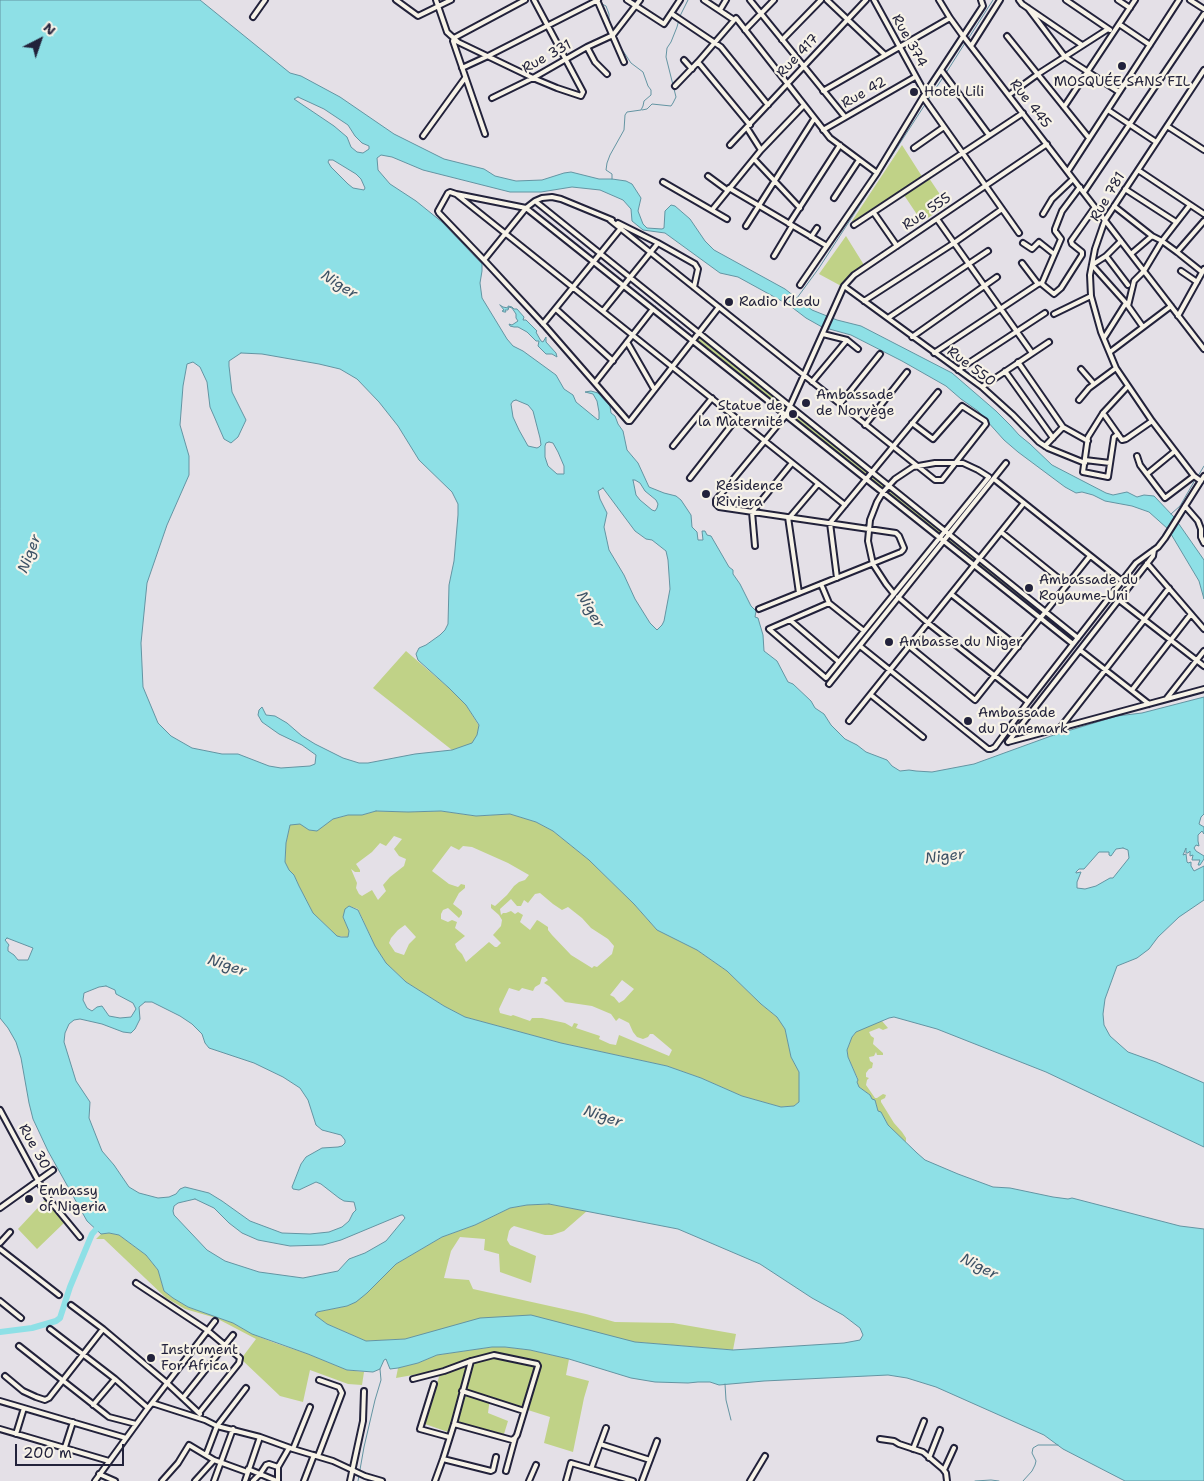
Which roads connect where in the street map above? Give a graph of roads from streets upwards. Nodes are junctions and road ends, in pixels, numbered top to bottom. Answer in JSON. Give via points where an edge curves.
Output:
{"nodes":[{"id":1,"x":265,"y":0,"type":"edge"},
{"id":2,"x":396,"y":0,"type":"edge"},
{"id":3,"x":436,"y":0,"type":"edge"},
{"id":4,"x":451,"y":0,"type":"edge"},
{"id":5,"x":524,"y":0,"type":"edge"},
{"id":6,"x":534,"y":0,"type":"edge"},
{"id":7,"x":598,"y":0,"type":"edge"},
{"id":8,"x":627,"y":0,"type":"edge"},
{"id":9,"x":640,"y":0,"type":"edge"},
{"id":10,"x":680,"y":0,"type":"edge"},
{"id":11,"x":704,"y":0,"type":"edge"},
{"id":12,"x":726,"y":0,"type":"edge"},
{"id":13,"x":750,"y":0,"type":"edge"},
{"id":14,"x":774,"y":0,"type":"edge"},
{"id":15,"x":820,"y":0,"type":"edge"},
{"id":16,"x":826,"y":0,"type":"edge"},
{"id":17,"x":866,"y":0,"type":"edge"},
{"id":18,"x":874,"y":0,"type":"edge"},
{"id":19,"x":939,"y":0,"type":"edge"},
{"id":20,"x":981,"y":0,"type":"edge"},
{"id":21,"x":1000,"y":0,"type":"edge"},
{"id":22,"x":1019,"y":0,"type":"edge"},
{"id":23,"x":1066,"y":0,"type":"edge"},
{"id":24,"x":1118,"y":0,"type":"edge"},
{"id":25,"x":1135,"y":0,"type":"edge"},
{"id":26,"x":1179,"y":0,"type":"edge"},
{"id":27,"x":1190,"y":0,"type":"edge"},
{"id":28,"x":636,"y":6,"type":"junction"},
{"id":29,"x":438,"y":7,"type":"junction"},
{"id":30,"x":1028,"y":8,"type":"junction"},
{"id":31,"x":1130,"y":8,"type":"junction"},
{"id":32,"x":1204,"y":9,"type":"edge"},
{"id":33,"x":720,"y":10,"type":"junction"},
{"id":34,"x":672,"y":14,"type":"junction"},
{"id":35,"x":761,"y":14,"type":"junction"},
{"id":36,"x":1204,"y":14,"type":"edge"},
{"id":37,"x":253,"y":17,"type":"dead end"},
{"id":38,"x":950,"y":18,"type":"junction"},
{"id":39,"x":734,"y":20,"type":"junction"},
{"id":40,"x":847,"y":20,"type":"junction"},
{"id":41,"x":1119,"y":24,"type":"junction"},
{"id":42,"x":547,"y":26,"type":"junction"},
{"id":43,"x":1108,"y":28,"type":"junction"},
{"id":44,"x":745,"y":30,"type":"junction"},
{"id":45,"x":1114,"y":32,"type":"junction"},
{"id":46,"x":615,"y":33,"type":"junction"},
{"id":47,"x":1007,"y":36,"type":"dead end"},
{"id":48,"x":964,"y":37,"type":"junction"},
{"id":49,"x":454,"y":38,"type":"junction"},
{"id":50,"x":782,"y":40,"type":"junction"},
{"id":51,"x":715,"y":42,"type":"junction"},
{"id":52,"x":970,"y":45,"type":"junction"},
{"id":53,"x":1082,"y":45,"type":"junction"},
{"id":54,"x":1150,"y":45,"type":"junction"},
{"id":55,"x":899,"y":47,"type":"junction"},
{"id":56,"x":588,"y":48,"type":"junction"},
{"id":57,"x":885,"y":55,"type":"junction"},
{"id":58,"x":488,"y":56,"type":"junction"},
{"id":59,"x":1065,"y":57,"type":"junction"},
{"id":60,"x":565,"y":59,"type":"junction"},
{"id":61,"x":684,"y":60,"type":"dead end"},
{"id":62,"x":624,"y":62,"type":"dead end"},
{"id":63,"x":698,"y":62,"type":"junction"},
{"id":64,"x":804,"y":67,"type":"junction"},
{"id":65,"x":462,"y":68,"type":"junction"},
{"id":66,"x":692,"y":69,"type":"junction"},
{"id":67,"x":941,"y":70,"type":"junction"},
{"id":68,"x":1204,"y":70,"type":"edge"},
{"id":69,"x":1087,"y":71,"type":"junction"},
{"id":70,"x":607,"y":74,"type":"dead end"},
{"id":71,"x":1038,"y":74,"type":"junction"},
{"id":72,"x":915,"y":77,"type":"junction"},
{"id":73,"x":465,"y":78,"type":"junction"},
{"id":74,"x":533,"y":78,"type":"junction"},
{"id":75,"x":788,"y":84,"type":"junction"},
{"id":76,"x":675,"y":86,"type":"dead end"},
{"id":77,"x":823,"y":90,"type":"junction"},
{"id":78,"x":1119,"y":92,"type":"junction"},
{"id":79,"x":924,"y":95,"type":"junction"},
{"id":80,"x":1010,"y":96,"type":"junction"},
{"id":81,"x":492,"y":98,"type":"dead end"},
{"id":82,"x":768,"y":105,"type":"junction"},
{"id":83,"x":804,"y":105,"type":"junction"},
{"id":84,"x":1064,"y":107,"type":"junction"},
{"id":85,"x":1108,"y":110,"type":"junction"},
{"id":86,"x":1023,"y":113,"type":"junction"},
{"id":87,"x":845,"y":117,"type":"junction"},
{"id":88,"x":814,"y":118,"type":"junction"},
{"id":89,"x":1129,"y":124,"type":"junction"},
{"id":90,"x":748,"y":126,"type":"junction"},
{"id":91,"x":1167,"y":126,"type":"junction"},
{"id":92,"x":944,"y":127,"type":"junction"},
{"id":93,"x":823,"y":130,"type":"junction"},
{"id":94,"x":485,"y":134,"type":"dead end"},
{"id":95,"x":423,"y":136,"type":"dead end"},
{"id":96,"x":989,"y":136,"type":"junction"},
{"id":97,"x":1089,"y":138,"type":"junction"},
{"id":98,"x":1156,"y":142,"type":"junction"},
{"id":99,"x":1047,"y":144,"type":"junction"},
{"id":100,"x":730,"y":145,"type":"dead end"},
{"id":101,"x":840,"y":146,"type":"junction"},
{"id":102,"x":914,"y":148,"type":"dead end"},
{"id":103,"x":761,"y":150,"type":"junction"},
{"id":104,"x":1204,"y":150,"type":"edge"},
{"id":105,"x":962,"y":154,"type":"junction"},
{"id":106,"x":754,"y":159,"type":"junction"},
{"id":107,"x":859,"y":160,"type":"junction"},
{"id":108,"x":1138,"y":170,"type":"junction"},
{"id":109,"x":1068,"y":171,"type":"junction"},
{"id":110,"x":877,"y":173,"type":"junction"},
{"id":111,"x":708,"y":176,"type":"dead end"},
{"id":112,"x":1073,"y":178,"type":"junction"},
{"id":113,"x":774,"y":180,"type":"junction"},
{"id":114,"x":663,"y":182,"type":"dead end"},
{"id":115,"x":986,"y":186,"type":"junction"},
{"id":116,"x":1080,"y":187,"type":"junction"},
{"id":117,"x":728,"y":189,"type":"junction"},
{"id":118,"x":1125,"y":189,"type":"junction"},
{"id":119,"x":1084,"y":192,"type":"junction"},
{"id":120,"x":456,"y":194,"type":"junction"},
{"id":121,"x":834,"y":198,"type":"dead end"},
{"id":122,"x":534,"y":201,"type":"junction"},
{"id":123,"x":1190,"y":205,"type":"junction"},
{"id":124,"x":759,"y":206,"type":"junction"},
{"id":125,"x":1114,"y":206,"type":"junction"},
{"id":126,"x":1095,"y":207,"type":"junction"},
{"id":127,"x":526,"y":208,"type":"junction"},
{"id":128,"x":800,"y":208,"type":"junction"},
{"id":129,"x":1002,"y":209,"type":"junction"},
{"id":130,"x":712,"y":210,"type":"junction"},
{"id":131,"x":874,"y":212,"type":"junction"},
{"id":132,"x":1043,"y":214,"type":"dead end"},
{"id":133,"x":1204,"y":214,"type":"edge"},
{"id":134,"x":727,"y":218,"type":"dead end"},
{"id":135,"x":937,"y":219,"type":"junction"},
{"id":136,"x":610,"y":220,"type":"junction"},
{"id":137,"x":1105,"y":220,"type":"junction"},
{"id":138,"x":1204,"y":221,"type":"edge"},
{"id":139,"x":1176,"y":222,"type":"junction"},
{"id":140,"x":791,"y":225,"type":"junction"},
{"id":141,"x":854,"y":225,"type":"dead end"},
{"id":142,"x":746,"y":226,"type":"dead end"},
{"id":143,"x":621,"y":228,"type":"junction"},
{"id":144,"x":817,"y":228,"type":"dead end"},
{"id":145,"x":1019,"y":233,"type":"dead end"},
{"id":146,"x":506,"y":234,"type":"junction"},
{"id":147,"x":1152,"y":236,"type":"junction"},
{"id":148,"x":811,"y":237,"type":"junction"},
{"id":149,"x":1121,"y":241,"type":"junction"},
{"id":150,"x":1162,"y":241,"type":"junction"},
{"id":151,"x":954,"y":242,"type":"junction"},
{"id":152,"x":658,"y":243,"type":"junction"},
{"id":153,"x":1023,"y":243,"type":"dead end"},
{"id":154,"x":827,"y":246,"type":"junction"},
{"id":155,"x":897,"y":246,"type":"junction"},
{"id":156,"x":988,"y":251,"type":"dead end"},
{"id":157,"x":651,"y":252,"type":"junction"},
{"id":158,"x":1177,"y":252,"type":"junction"},
{"id":159,"x":600,"y":254,"type":"junction"},
{"id":160,"x":1054,"y":254,"type":"junction"},
{"id":161,"x":1131,"y":254,"type":"junction"},
{"id":162,"x":774,"y":256,"type":"dead end"},
{"id":163,"x":1106,"y":256,"type":"junction"},
{"id":164,"x":484,"y":260,"type":"junction"},
{"id":165,"x":594,"y":262,"type":"junction"},
{"id":166,"x":1022,"y":263,"type":"dead end"},
{"id":167,"x":969,"y":264,"type":"junction"},
{"id":168,"x":1092,"y":265,"type":"junction"},
{"id":169,"x":1144,"y":271,"type":"junction"},
{"id":170,"x":1181,"y":271,"type":"dead end"},
{"id":171,"x":1203,"y":273,"type":"edge"},
{"id":172,"x":997,"y":277,"type":"dead end"},
{"id":173,"x":630,"y":278,"type":"junction"},
{"id":174,"x":1197,"y":282,"type":"junction"},
{"id":175,"x":1040,"y":283,"type":"junction"},
{"id":176,"x":800,"y":285,"type":"dead end"},
{"id":177,"x":1128,"y":285,"type":"dead end"},
{"id":178,"x":624,"y":286,"type":"junction"},
{"id":179,"x":844,"y":286,"type":"junction"},
{"id":180,"x":985,"y":286,"type":"junction"},
{"id":181,"x":574,"y":287,"type":"junction"},
{"id":182,"x":694,"y":287,"type":"junction"},
{"id":183,"x":1091,"y":296,"type":"junction"},
{"id":184,"x":864,"y":301,"type":"junction"},
{"id":185,"x":1127,"y":305,"type":"junction"},
{"id":186,"x":1171,"y":306,"type":"junction"},
{"id":187,"x":719,"y":307,"type":"junction"},
{"id":188,"x":556,"y":309,"type":"junction"},
{"id":189,"x":653,"y":309,"type":"junction"},
{"id":190,"x":1001,"y":309,"type":"junction"},
{"id":191,"x":604,"y":311,"type":"junction"},
{"id":192,"x":1045,"y":313,"type":"dead end"},
{"id":193,"x":1054,"y":314,"type":"dead end"},
{"id":194,"x":1178,"y":316,"type":"junction"},
{"id":195,"x":888,"y":318,"type":"junction"},
{"id":196,"x":543,"y":324,"type":"junction"},
{"id":197,"x":1143,"y":327,"type":"junction"},
{"id":198,"x":1017,"y":331,"type":"junction"},
{"id":199,"x":699,"y":333,"type":"junction"},
{"id":200,"x":823,"y":334,"type":"junction"},
{"id":201,"x":633,"y":335,"type":"junction"},
{"id":202,"x":912,"y":337,"type":"junction"},
{"id":203,"x":1104,"y":338,"type":"junction"},
{"id":204,"x":847,"y":340,"type":"junction"},
{"id":205,"x":692,"y":341,"type":"junction"},
{"id":206,"x":628,"y":342,"type":"junction"},
{"id":207,"x":1049,"y":342,"type":"dead end"},
{"id":208,"x":858,"y":349,"type":"dead end"},
{"id":209,"x":1204,"y":349,"type":"edge"},
{"id":210,"x":1110,"y":352,"type":"junction"},
{"id":211,"x":934,"y":353,"type":"junction"},
{"id":212,"x":1032,"y":353,"type":"junction"},
{"id":213,"x":880,"y":354,"type":"dead end"},
{"id":214,"x":612,"y":361,"type":"junction"},
{"id":215,"x":1018,"y":362,"type":"junction"},
{"id":216,"x":672,"y":366,"type":"junction"},
{"id":217,"x":1116,"y":368,"type":"junction"},
{"id":218,"x":1081,"y":369,"type":"dead end"},
{"id":219,"x":958,"y":370,"type":"junction"},
{"id":220,"x":1005,"y":371,"type":"junction"},
{"id":221,"x":907,"y":372,"type":"dead end"},
{"id":222,"x":804,"y":376,"type":"junction"},
{"id":223,"x":812,"y":382,"type":"junction"},
{"id":224,"x":595,"y":384,"type":"junction"},
{"id":225,"x":1094,"y":384,"type":"junction"},
{"id":226,"x":1128,"y":386,"type":"junction"},
{"id":227,"x":982,"y":387,"type":"junction"},
{"id":228,"x":654,"y":389,"type":"junction"},
{"id":229,"x":938,"y":392,"type":"dead end"},
{"id":230,"x":712,"y":398,"type":"junction"},
{"id":231,"x":1079,"y":400,"type":"dead end"},
{"id":232,"x":840,"y":404,"type":"junction"},
{"id":233,"x":791,"y":407,"type":"junction"},
{"id":234,"x":1102,"y":413,"type":"junction"},
{"id":235,"x":786,"y":415,"type":"junction"},
{"id":236,"x":737,"y":418,"type":"junction"},
{"id":237,"x":1152,"y":421,"type":"junction"},
{"id":238,"x":912,"y":423,"type":"junction"},
{"id":239,"x":865,"y":425,"type":"junction"},
{"id":240,"x":1063,"y":427,"type":"junction"},
{"id":241,"x":1118,"y":434,"type":"junction"},
{"id":242,"x":1053,"y":438,"type":"junction"},
{"id":243,"x":765,"y":441,"type":"junction"},
{"id":244,"x":1088,"y":441,"type":"junction"},
{"id":245,"x":673,"y":446,"type":"dead end"},
{"id":246,"x":893,"y":446,"type":"junction"},
{"id":247,"x":1045,"y":446,"type":"junction"},
{"id":248,"x":1175,"y":452,"type":"junction"},
{"id":249,"x":1137,"y":456,"type":"dead end"},
{"id":250,"x":1085,"y":462,"type":"junction"},
{"id":251,"x":792,"y":463,"type":"junction"},
{"id":252,"x":955,"y":463,"type":"junction"},
{"id":253,"x":1006,"y":463,"type":"dead end"},
{"id":254,"x":1110,"y":463,"type":"junction"},
{"id":255,"x":917,"y":466,"type":"junction"},
{"id":256,"x":872,"y":472,"type":"junction"},
{"id":257,"x":1147,"y":474,"type":"junction"},
{"id":258,"x":1194,"y":476,"type":"junction"},
{"id":259,"x":1204,"y":476,"type":"edge"},
{"id":260,"x":690,"y":478,"type":"dead end"},
{"id":261,"x":866,"y":479,"type":"junction"},
{"id":262,"x":994,"y":479,"type":"junction"},
{"id":263,"x":1201,"y":481,"type":"junction"},
{"id":264,"x":818,"y":484,"type":"junction"},
{"id":265,"x":888,"y":485,"type":"junction"},
{"id":266,"x":883,"y":492,"type":"junction"},
{"id":267,"x":1024,"y":503,"type":"junction"},
{"id":268,"x":845,"y":505,"type":"junction"},
{"id":269,"x":1185,"y":506,"type":"junction"},
{"id":270,"x":752,"y":512,"type":"junction"},
{"id":271,"x":789,"y":517,"type":"junction"},
{"id":272,"x":830,"y":523,"type":"junction"},
{"id":273,"x":870,"y":529,"type":"junction"},
{"id":274,"x":947,"y":532,"type":"junction"},
{"id":275,"x":1001,"y":532,"type":"junction"},
{"id":276,"x":942,"y":539,"type":"junction"},
{"id":277,"x":1204,"y":543,"type":"edge"},
{"id":278,"x":756,"y":546,"type":"dead end"},
{"id":279,"x":1154,"y":550,"type":"junction"},
{"id":280,"x":1090,"y":556,"type":"junction"},
{"id":281,"x":980,"y":559,"type":"junction"},
{"id":282,"x":1147,"y":563,"type":"junction"},
{"id":283,"x":873,"y":564,"type":"junction"},
{"id":284,"x":974,"y":565,"type":"junction"},
{"id":285,"x":837,"y":578,"type":"junction"},
{"id":286,"x":1122,"y":581,"type":"junction"},
{"id":287,"x":821,"y":584,"type":"junction"},
{"id":288,"x":1067,"y":585,"type":"junction"},
{"id":289,"x":1169,"y":588,"type":"junction"},
{"id":290,"x":799,"y":593,"type":"junction"},
{"id":291,"x":894,"y":594,"type":"junction"},
{"id":292,"x":951,"y":594,"type":"junction"},
{"id":293,"x":898,"y":597,"type":"junction"},
{"id":294,"x":1119,"y":600,"type":"junction"},
{"id":295,"x":829,"y":603,"type":"junction"},
{"id":296,"x":759,"y":609,"type":"dead end"},
{"id":297,"x":1046,"y":612,"type":"junction"},
{"id":298,"x":1191,"y":614,"type":"junction"},
{"id":299,"x":1040,"y":618,"type":"junction"},
{"id":300,"x":1144,"y":619,"type":"junction"},
{"id":301,"x":790,"y":620,"type":"junction"},
{"id":302,"x":928,"y":623,"type":"junction"},
{"id":303,"x":1204,"y":629,"type":"edge"},
{"id":304,"x":864,"y":632,"type":"junction"},
{"id":305,"x":1078,"y":638,"type":"junction"},
{"id":306,"x":1171,"y":640,"type":"junction"},
{"id":307,"x":1073,"y":644,"type":"junction"},
{"id":308,"x":860,"y":646,"type":"junction"},
{"id":309,"x":909,"y":646,"type":"junction"},
{"id":310,"x":1018,"y":646,"type":"junction"},
{"id":311,"x":1080,"y":650,"type":"junction"},
{"id":312,"x":1204,"y":651,"type":"edge"},
{"id":313,"x":1197,"y":660,"type":"junction"},
{"id":314,"x":839,"y":662,"type":"junction"},
{"id":315,"x":1204,"y":666,"type":"edge"},
{"id":316,"x":1106,"y":669,"type":"junction"},
{"id":317,"x":890,"y":671,"type":"junction"},
{"id":318,"x":994,"y":676,"type":"junction"},
{"id":319,"x":829,"y":684,"type":"dead end"},
{"id":320,"x":1204,"y":689,"type":"edge"},
{"id":321,"x":1132,"y":690,"type":"junction"},
{"id":322,"x":870,"y":694,"type":"junction"},
{"id":323,"x":1166,"y":699,"type":"junction"},
{"id":324,"x":1028,"y":702,"type":"junction"},
{"id":325,"x":1149,"y":704,"type":"junction"},
{"id":326,"x":849,"y":721,"type":"dead end"},
{"id":327,"x":1059,"y":728,"type":"junction"},
{"id":328,"x":923,"y":737,"type":"dead end"},
{"id":329,"x":0,"y":1110,"type":"edge"},
{"id":330,"x":53,"y":1170,"type":"dead end"},
{"id":331,"x":39,"y":1180,"type":"junction"},
{"id":332,"x":0,"y":1208,"type":"edge"},
{"id":333,"x":10,"y":1232,"type":"dead end"},
{"id":334,"x":80,"y":1237,"type":"dead end"},
{"id":335,"x":0,"y":1243,"type":"edge"},
{"id":336,"x":0,"y":1248,"type":"edge"},
{"id":337,"x":136,"y":1283,"type":"dead end"},
{"id":338,"x":59,"y":1295,"type":"dead end"},
{"id":339,"x":0,"y":1301,"type":"edge"},
{"id":340,"x":71,"y":1305,"type":"dead end"},
{"id":341,"x":21,"y":1318,"type":"dead end"},
{"id":342,"x":215,"y":1321,"type":"dead end"},
{"id":343,"x":50,"y":1329,"type":"dead end"},
{"id":344,"x":103,"y":1329,"type":"junction"},
{"id":345,"x":207,"y":1330,"type":"junction"},
{"id":346,"x":233,"y":1335,"type":"dead end"},
{"id":347,"x":225,"y":1345,"type":"junction"},
{"id":348,"x":19,"y":1346,"type":"dead end"},
{"id":349,"x":84,"y":1355,"type":"junction"},
{"id":350,"x":471,"y":1361,"type":"junction"},
{"id":351,"x":5,"y":1376,"type":"dead end"},
{"id":352,"x":413,"y":1378,"type":"dead end"},
{"id":353,"x":115,"y":1379,"type":"junction"},
{"id":354,"x":62,"y":1380,"type":"junction"},
{"id":355,"x":319,"y":1380,"type":"dead end"},
{"id":356,"x":167,"y":1383,"type":"junction"},
{"id":357,"x":434,"y":1384,"type":"dead end"},
{"id":358,"x":246,"y":1388,"type":"dead end"},
{"id":359,"x":364,"y":1391,"type":"dead end"},
{"id":360,"x":462,"y":1391,"type":"junction"},
{"id":361,"x":183,"y":1398,"type":"junction"},
{"id":362,"x":0,"y":1400,"type":"edge"},
{"id":363,"x":152,"y":1403,"type":"junction"},
{"id":364,"x":93,"y":1405,"type":"junction"},
{"id":365,"x":310,"y":1407,"type":"dead end"},
{"id":366,"x":24,"y":1408,"type":"junction"},
{"id":367,"x":148,"y":1408,"type":"junction"},
{"id":368,"x":524,"y":1411,"type":"junction"},
{"id":369,"x":199,"y":1414,"type":"junction"},
{"id":370,"x":205,"y":1420,"type":"junction"},
{"id":371,"x":924,"y":1420,"type":"dead end"},
{"id":372,"x":73,"y":1422,"type":"junction"},
{"id":373,"x":136,"y":1424,"type":"junction"},
{"id":374,"x":454,"y":1424,"type":"junction"},
{"id":375,"x":217,"y":1426,"type":"junction"},
{"id":376,"x":0,"y":1428,"type":"edge"},
{"id":377,"x":606,"y":1428,"type":"dead end"},
{"id":378,"x":233,"y":1429,"type":"junction"},
{"id":379,"x":940,"y":1430,"type":"dead end"},
{"id":380,"x":16,"y":1434,"type":"junction"},
{"id":381,"x":260,"y":1437,"type":"junction"},
{"id":382,"x":449,"y":1437,"type":"junction"},
{"id":383,"x":126,"y":1438,"type":"junction"},
{"id":384,"x":515,"y":1438,"type":"junction"},
{"id":385,"x":880,"y":1439,"type":"dead end"},
{"id":386,"x":656,"y":1442,"type":"dead end"},
{"id":387,"x":600,"y":1444,"type":"junction"},
{"id":388,"x":65,"y":1447,"type":"junction"},
{"id":389,"x":291,"y":1448,"type":"junction"},
{"id":390,"x":954,"y":1448,"type":"dead end"},
{"id":391,"x":913,"y":1449,"type":"junction"},
{"id":392,"x":206,"y":1455,"type":"junction"},
{"id":393,"x":316,"y":1456,"type":"junction"},
{"id":394,"x":765,"y":1456,"type":"dead end"},
{"id":395,"x":496,"y":1457,"type":"dead end"},
{"id":396,"x":930,"y":1458,"type":"junction"},
{"id":397,"x":443,"y":1459,"type":"junction"},
{"id":398,"x":214,"y":1460,"type":"junction"},
{"id":399,"x":650,"y":1460,"type":"junction"},
{"id":400,"x":109,"y":1461,"type":"junction"},
{"id":401,"x":220,"y":1462,"type":"junction"},
{"id":402,"x":536,"y":1465,"type":"dead end"},
{"id":403,"x":278,"y":1467,"type":"junction"},
{"id":404,"x":353,"y":1469,"type":"junction"},
{"id":405,"x":591,"y":1469,"type":"junction"},
{"id":406,"x":944,"y":1470,"type":"junction"},
{"id":407,"x":248,"y":1471,"type":"junction"},
{"id":408,"x":506,"y":1471,"type":"dead end"},
{"id":409,"x":99,"y":1474,"type":"junction"},
{"id":410,"x":260,"y":1474,"type":"junction"},
{"id":411,"x":365,"y":1478,"type":"edge"},
{"id":412,"x":272,"y":1480,"type":"edge"},
{"id":413,"x":94,"y":1481,"type":"edge"},
{"id":414,"x":115,"y":1481,"type":"edge"},
{"id":415,"x":162,"y":1481,"type":"edge"},
{"id":416,"x":195,"y":1481,"type":"edge"},
{"id":417,"x":214,"y":1481,"type":"edge"},
{"id":418,"x":245,"y":1481,"type":"edge"},
{"id":419,"x":253,"y":1481,"type":"edge"},
{"id":420,"x":277,"y":1481,"type":"edge"},
{"id":421,"x":304,"y":1481,"type":"edge"},
{"id":422,"x":350,"y":1481,"type":"edge"},
{"id":423,"x":380,"y":1481,"type":"edge"},
{"id":424,"x":434,"y":1481,"type":"edge"},
{"id":425,"x":529,"y":1481,"type":"edge"},
{"id":426,"x":566,"y":1481,"type":"edge"},
{"id":427,"x":633,"y":1481,"type":"edge"},
{"id":428,"x":642,"y":1481,"type":"edge"},
{"id":429,"x":750,"y":1481,"type":"edge"},
{"id":430,"x":947,"y":1481,"type":"edge"}],
"edges":[{"from":1,"to":37,"type":"street"},
{"from":2,"to":29,"type":"street","via":[[418,16]]},
{"from":3,"to":29,"type":"street"},
{"from":4,"to":29,"type":"street"},
{"from":5,"to":49,"type":"street"},
{"from":6,"to":42,"type":"street"},
{"from":7,"to":42,"type":"street"},
{"from":7,"to":46,"type":"street"},
{"from":8,"to":28,"type":"street"},
{"from":9,"to":28,"type":"street"},
{"from":10,"to":34,"type":"street"},
{"from":11,"to":33,"type":"street"},
{"from":12,"to":33,"type":"street"},
{"from":13,"to":35,"type":"street"},
{"from":14,"to":35,"type":"street"},
{"from":15,"to":50,"type":"street"},
{"from":16,"to":40,"type":"street"},
{"from":17,"to":40,"type":"street","name":"Rue 417"},
{"from":18,"to":55,"type":"street","name":"Rue 374"},
{"from":19,"to":38,"type":"street","name":"Rue 445"},
{"from":20,"to":48,"type":"street","via":[[983,6]]},
{"from":21,"to":52,"type":"street"},
{"from":22,"to":30,"type":"street"},
{"from":23,"to":43,"type":"street"},
{"from":24,"to":31,"type":"street"},
{"from":25,"to":31,"type":"street"},
{"from":26,"to":54,"type":"street"},
{"from":27,"to":32,"type":"street"},
{"from":28,"to":34,"type":"street","via":[[662,24]]},
{"from":28,"to":46,"type":"street"},
{"from":29,"to":49,"type":"street","via":[[448,32]]},
{"from":30,"to":53,"type":"street"},
{"from":30,"to":59,"type":"street"},
{"from":31,"to":41,"type":"street"},
{"from":33,"to":39,"type":"street"},
{"from":34,"to":51,"type":"street"},
{"from":35,"to":44,"type":"street"},
{"from":35,"to":50,"type":"street"},
{"from":36,"to":89,"type":"street"},
{"from":38,"to":48,"type":"street","name":"Rue 445"},
{"from":38,"to":55,"type":"street"},
{"from":39,"to":44,"type":"street","via":[[736,18]]},
{"from":39,"to":51,"type":"street"},
{"from":40,"to":57,"type":"street"},
{"from":40,"to":64,"type":"street","name":"Rue 417"},
{"from":41,"to":45,"type":"street"},
{"from":41,"to":54,"type":"street"},
{"from":42,"to":58,"type":"street"},
{"from":42,"to":60,"type":"street"},
{"from":43,"to":45,"type":"street"},
{"from":43,"to":53,"type":"street"},
{"from":44,"to":75,"type":"street"},
{"from":45,"to":69,"type":"street"},
{"from":46,"to":56,"type":"street","name":"Rue 331"},
{"from":46,"to":62,"type":"street"},
{"from":47,"to":71,"type":"street"},
{"from":48,"to":52,"type":"street","name":"Rue 445"},
{"from":48,"to":67,"type":"street"},
{"from":49,"to":58,"type":"street"},
{"from":49,"to":65,"type":"street","via":[[452,41]]},
{"from":50,"to":64,"type":"street"},
{"from":51,"to":63,"type":"street"},
{"from":51,"to":82,"type":"street"},
{"from":52,"to":80,"type":"street","name":"Rue 445"},
{"from":53,"to":59,"type":"street"},
{"from":54,"to":78,"type":"street"},
{"from":55,"to":57,"type":"street"},
{"from":55,"to":72,"type":"street","name":"Rue 374"},
{"from":56,"to":60,"type":"street","name":"Rue 331"},
{"from":56,"to":70,"type":"street","via":[[595,62]]},
{"from":57,"to":77,"type":"street"},
{"from":58,"to":65,"type":"street"},
{"from":58,"to":74,"type":"street"},
{"from":59,"to":69,"type":"street"},
{"from":59,"to":71,"type":"street"},
{"from":60,"to":74,"type":"street","name":"Rue 331"},
{"from":60,"to":74,"type":"street","via":[[583,92],[581,96]]},
{"from":61,"to":66,"type":"street"},
{"from":63,"to":66,"type":"street"},
{"from":63,"to":90,"type":"street"},
{"from":64,"to":75,"type":"street","name":"Rue 417"},
{"from":64,"to":77,"type":"street"},
{"from":65,"to":73,"type":"street"},
{"from":66,"to":76,"type":"street"},
{"from":67,"to":79,"type":"street"},
{"from":67,"to":96,"type":"street"},
{"from":68,"to":91,"type":"street","name":"Rue 781"},
{"from":69,"to":78,"type":"street"},
{"from":69,"to":84,"type":"street"},
{"from":71,"to":80,"type":"street"},
{"from":71,"to":84,"type":"street"},
{"from":72,"to":79,"type":"street","name":"Rue 374"},
{"from":72,"to":87,"type":"street","name":"Rue 42"},
{"from":73,"to":94,"type":"street"},
{"from":73,"to":95,"type":"street"},
{"from":74,"to":81,"type":"street","name":"Rue 331"},
{"from":75,"to":82,"type":"street","name":"Rue 417"},
{"from":75,"to":83,"type":"street"},
{"from":77,"to":87,"type":"street"},
{"from":78,"to":85,"type":"street"},
{"from":79,"to":92,"type":"street","name":"Rue 374"},
{"from":79,"to":110,"type":"street"},
{"from":80,"to":86,"type":"street","name":"Rue 445"},
{"from":82,"to":90,"type":"street","name":"Rue 417"},
{"from":83,"to":88,"type":"street"},
{"from":83,"to":103,"type":"street"},
{"from":84,"to":97,"type":"street"},
{"from":85,"to":89,"type":"street"},
{"from":85,"to":97,"type":"street"},
{"from":86,"to":96,"type":"street"},
{"from":86,"to":99,"type":"street","name":"Rue 445"},
{"from":87,"to":93,"type":"street","name":"Rue 42"},
{"from":88,"to":93,"type":"street"},
{"from":88,"to":113,"type":"street"},
{"from":89,"to":98,"type":"street"},
{"from":89,"to":119,"type":"street"},
{"from":90,"to":100,"type":"street","name":"Rue 417"},
{"from":90,"to":103,"type":"street"},
{"from":91,"to":98,"type":"street","name":"Rue 781"},
{"from":91,"to":104,"type":"street"},
{"from":92,"to":102,"type":"street"},
{"from":92,"to":105,"type":"street","name":"Rue 374"},
{"from":93,"to":101,"type":"street"},
{"from":96,"to":105,"type":"street"},
{"from":97,"to":109,"type":"street"},
{"from":98,"to":108,"type":"street","name":"Rue 781"},
{"from":99,"to":109,"type":"street","name":"Rue 445"},
{"from":99,"to":115,"type":"street","name":"Rue 555"},
{"from":101,"to":107,"type":"street"},
{"from":101,"to":128,"type":"street"},
{"from":103,"to":106,"type":"street"},
{"from":105,"to":115,"type":"street","name":"Rue 374"},
{"from":105,"to":131,"type":"street"},
{"from":106,"to":113,"type":"street"},
{"from":106,"to":117,"type":"street"},
{"from":107,"to":110,"type":"street"},
{"from":107,"to":121,"type":"street"},
{"from":108,"to":118,"type":"street","name":"Rue 781"},
{"from":108,"to":123,"type":"street"},
{"from":109,"to":112,"type":"street","name":"Rue 445"},
{"from":110,"to":154,"type":"street"},
{"from":111,"to":117,"type":"street"},
{"from":112,"to":116,"type":"street","name":"Rue 445"},
{"from":112,"to":132,"type":"street","via":[[1052,199]]},
{"from":113,"to":124,"type":"street"},
{"from":113,"to":128,"type":"street"},
{"from":114,"to":130,"type":"street"},
{"from":115,"to":129,"type":"street","name":"Rue 374"},
{"from":115,"to":135,"type":"street","name":"Rue 555"},
{"from":116,"to":119,"type":"street","name":"Rue 445"},
{"from":116,"to":160,"type":"street","via":[[1062,211],[1054,230],[1061,239]]},
{"from":117,"to":124,"type":"street"},
{"from":117,"to":130,"type":"street"},
{"from":118,"to":125,"type":"street","name":"Rue 781"},
{"from":118,"to":139,"type":"street"},
{"from":119,"to":126,"type":"street","name":"Rue 445"},
{"from":120,"to":127,"type":"street"},
{"from":120,"to":146,"type":"street"},
{"from":120,"to":164,"type":"street","via":[[448,193],[438,212]]},
{"from":122,"to":127,"type":"street"},
{"from":122,"to":136,"type":"street","via":[[552,197],[561,199]]},
{"from":122,"to":159,"type":"street"},
{"from":123,"to":133,"type":"street"},
{"from":123,"to":139,"type":"street"},
{"from":124,"to":140,"type":"street"},
{"from":124,"to":142,"type":"street"},
{"from":125,"to":137,"type":"street","name":"Rue 781"},
{"from":125,"to":147,"type":"street"},
{"from":126,"to":137,"type":"street","name":"Rue 445"},
{"from":126,"to":175,"type":"street","via":[[1071,241],[1082,256],[1061,288],[1054,294]]},
{"from":127,"to":146,"type":"street"},
{"from":127,"to":165,"type":"street"},
{"from":128,"to":140,"type":"street"},
{"from":129,"to":145,"type":"street","name":"Rue 374"},
{"from":129,"to":151,"type":"street"},
{"from":130,"to":134,"type":"street"},
{"from":131,"to":141,"type":"street"},
{"from":131,"to":155,"type":"street"},
{"from":135,"to":151,"type":"street"},
{"from":135,"to":155,"type":"street","name":"Rue 555"},
{"from":136,"to":143,"type":"street"},
{"from":136,"to":152,"type":"street"},
{"from":137,"to":149,"type":"street","name":"Rue 445"},
{"from":137,"to":168,"type":"street","name":"Rue 781"},
{"from":138,"to":158,"type":"street"},
{"from":139,"to":150,"type":"street"},
{"from":140,"to":148,"type":"street"},
{"from":140,"to":162,"type":"street"},
{"from":143,"to":157,"type":"street"},
{"from":143,"to":159,"type":"street"},
{"from":144,"to":148,"type":"street"},
{"from":146,"to":164,"type":"street"},
{"from":146,"to":181,"type":"street"},
{"from":147,"to":150,"type":"street"},
{"from":147,"to":161,"type":"street"},
{"from":148,"to":154,"type":"street"},
{"from":149,"to":161,"type":"street","name":"Rue 445"},
{"from":149,"to":163,"type":"street"},
{"from":150,"to":158,"type":"street"},
{"from":150,"to":169,"type":"street"},
{"from":151,"to":167,"type":"street"},
{"from":151,"to":184,"type":"street"},
{"from":152,"to":157,"type":"street"},
{"from":152,"to":182,"type":"street","via":[[697,266]]},
{"from":153,"to":160,"type":"street","via":[[1032,249],[1040,242]]},
{"from":154,"to":176,"type":"street"},
{"from":155,"to":179,"type":"street","name":"Rue 555","via":[[854,275]]},
{"from":156,"to":167,"type":"street"},
{"from":157,"to":173,"type":"street"},
{"from":157,"to":182,"type":"street"},
{"from":158,"to":171,"type":"street"},
{"from":159,"to":165,"type":"street"},
{"from":159,"to":173,"type":"street"},
{"from":160,"to":175,"type":"street"},
{"from":161,"to":169,"type":"street","name":"Rue 445"},
{"from":163,"to":168,"type":"street"},
{"from":163,"to":177,"type":"street"},
{"from":164,"to":196,"type":"street"},
{"from":165,"to":178,"type":"street"},
{"from":165,"to":181,"type":"street"},
{"from":166,"to":175,"type":"street"},
{"from":167,"to":180,"type":"street"},
{"from":167,"to":195,"type":"street"},
{"from":168,"to":183,"type":"street","name":"Rue 781"},
{"from":168,"to":185,"type":"street"},
{"from":169,"to":185,"type":"street","via":[[1134,281]]},
{"from":169,"to":186,"type":"street","name":"Rue 445"},
{"from":170,"to":174,"type":"street"},
{"from":171,"to":174,"type":"street"},
{"from":172,"to":180,"type":"street"},
{"from":173,"to":178,"type":"street"},
{"from":173,"to":199,"type":"street"},
{"from":174,"to":194,"type":"street"},
{"from":175,"to":190,"type":"street"},
{"from":178,"to":189,"type":"street"},
{"from":178,"to":191,"type":"street"},
{"from":179,"to":184,"type":"street","name":"Rue 550"},
{"from":179,"to":200,"type":"street","name":"Rue 555"},
{"from":180,"to":190,"type":"street"},
{"from":180,"to":202,"type":"street"},
{"from":181,"to":188,"type":"street"},
{"from":181,"to":191,"type":"street"},
{"from":182,"to":187,"type":"street"},
{"from":183,"to":193,"type":"street"},
{"from":183,"to":203,"type":"street","name":"Rue 781"},
{"from":184,"to":195,"type":"street","name":"Rue 550"},
{"from":185,"to":197,"type":"street"},
{"from":185,"to":203,"type":"street"},
{"from":186,"to":194,"type":"street","name":"Rue 445"},
{"from":186,"to":197,"type":"street"},
{"from":187,"to":199,"type":"street"},
{"from":187,"to":222,"type":"street"},
{"from":188,"to":196,"type":"street"},
{"from":188,"to":214,"type":"street"},
{"from":189,"to":201,"type":"street"},
{"from":189,"to":205,"type":"street"},
{"from":190,"to":198,"type":"street"},
{"from":190,"to":211,"type":"street"},
{"from":191,"to":201,"type":"street"},
{"from":192,"to":198,"type":"street"},
{"from":194,"to":209,"type":"street","name":"Rue 445"},
{"from":195,"to":202,"type":"street","name":"Rue 550"},
{"from":196,"to":224,"type":"street"},
{"from":197,"to":210,"type":"street"},
{"from":198,"to":212,"type":"street"},
{"from":198,"to":219,"type":"street"},
{"from":199,"to":205,"type":"street"},
{"from":199,"to":233,"type":"street"},
{"from":200,"to":204,"type":"street"},
{"from":200,"to":222,"type":"street","name":"Rue 555"},
{"from":201,"to":206,"type":"street"},
{"from":201,"to":216,"type":"street"},
{"from":202,"to":211,"type":"street","name":"Rue 550"},
{"from":203,"to":210,"type":"street","name":"Rue 781"},
{"from":204,"to":208,"type":"street"},
{"from":204,"to":223,"type":"street"},
{"from":205,"to":216,"type":"street"},
{"from":205,"to":235,"type":"street"},
{"from":206,"to":214,"type":"street"},
{"from":206,"to":228,"type":"street"},
{"from":207,"to":212,"type":"street"},
{"from":210,"to":217,"type":"street","name":"Rue 781"},
{"from":211,"to":219,"type":"street","name":"Rue 550"},
{"from":212,"to":215,"type":"street"},
{"from":213,"to":232,"type":"street"},
{"from":214,"to":224,"type":"street"},
{"from":215,"to":220,"type":"street"},
{"from":215,"to":240,"type":"street"},
{"from":216,"to":228,"type":"street"},
{"from":216,"to":230,"type":"street"},
{"from":217,"to":225,"type":"street"},
{"from":217,"to":226,"type":"street","name":"Rue 781"},
{"from":218,"to":225,"type":"street"},
{"from":219,"to":227,"type":"street","name":"Rue 550"},
{"from":220,"to":227,"type":"street"},
{"from":220,"to":242,"type":"street"},
{"from":221,"to":239,"type":"street"},
{"from":222,"to":223,"type":"street"},
{"from":222,"to":233,"type":"street","name":"Rue 555"},
{"from":223,"to":232,"type":"street"},
{"from":224,"to":228,"type":"street","via":[[628,421]]},
{"from":225,"to":231,"type":"street"},
{"from":226,"to":234,"type":"street"},
{"from":226,"to":237,"type":"street","name":"Rue 781"},
{"from":227,"to":247,"type":"street","name":"Rue 550"},
{"from":229,"to":238,"type":"street"},
{"from":230,"to":236,"type":"street"},
{"from":230,"to":245,"type":"street"},
{"from":232,"to":239,"type":"street"},
{"from":233,"to":235,"type":"street","name":"Rue 555"},
{"from":233,"to":256,"type":"street"},
{"from":234,"to":241,"type":"street"},
{"from":234,"to":244,"type":"street"},
{"from":235,"to":243,"type":"street","name":"Rue 555"},
{"from":235,"to":261,"type":"street"},
{"from":236,"to":243,"type":"street"},
{"from":236,"to":260,"type":"street"},
{"from":237,"to":241,"type":"street","via":[[1126,439],[1122,440]]},
{"from":237,"to":248,"type":"street","name":"Rue 781"},
{"from":238,"to":246,"type":"street"},
{"from":238,"to":252,"type":"street","via":[[933,439],[962,406],[984,421],[986,424]]},
{"from":239,"to":246,"type":"street"},
{"from":240,"to":242,"type":"street"},
{"from":240,"to":244,"type":"street"},
{"from":241,"to":254,"type":"street","via":[[1114,438]]},
{"from":242,"to":247,"type":"street"},
{"from":243,"to":251,"type":"street"},
{"from":243,"to":270,"type":"street","name":"Rue 555","via":[[716,502],[719,507]]},
{"from":244,"to":250,"type":"street"},
{"from":246,"to":255,"type":"street"},
{"from":246,"to":256,"type":"street"},
{"from":247,"to":250,"type":"street","name":"Rue 550"},
{"from":248,"to":257,"type":"street"},
{"from":248,"to":258,"type":"street","name":"Rue 781"},
{"from":249,"to":257,"type":"street"},
{"from":250,"to":254,"type":"street"},
{"from":250,"to":254,"type":"street","via":[[1083,472],[1108,477]]},
{"from":251,"to":264,"type":"street"},
{"from":251,"to":270,"type":"street"},
{"from":252,"to":255,"type":"street"},
{"from":252,"to":255,"type":"street","via":[[942,480],[935,480]]},
{"from":252,"to":274,"type":"street","via":[[989,477]]},
{"from":253,"to":262,"type":"street"},
{"from":255,"to":265,"type":"street"},
{"from":256,"to":261,"type":"street"},
{"from":256,"to":265,"type":"street"},
{"from":257,"to":258,"type":"street","via":[[1165,498]]},
{"from":258,"to":263,"type":"street","name":"Rue 781"},
{"from":259,"to":263,"type":"street"},
{"from":261,"to":266,"type":"street"},
{"from":261,"to":268,"type":"street"},
{"from":262,"to":267,"type":"street"},
{"from":262,"to":274,"type":"street"},
{"from":263,"to":269,"type":"street"},
{"from":264,"to":268,"type":"street"},
{"from":264,"to":271,"type":"street"},
{"from":265,"to":266,"type":"street"},
{"from":265,"to":274,"type":"street"},
{"from":266,"to":273,"type":"street","via":[[870,520]]},
{"from":266,"to":276,"type":"street"},
{"from":267,"to":275,"type":"street"},
{"from":267,"to":280,"type":"street"},
{"from":268,"to":272,"type":"street"},
{"from":269,"to":277,"type":"street","via":[[1198,522]]},
{"from":269,"to":279,"type":"street"},
{"from":270,"to":271,"type":"street"},
{"from":270,"to":278,"type":"street"},
{"from":271,"to":272,"type":"street"},
{"from":271,"to":290,"type":"street"},
{"from":272,"to":273,"type":"street"},
{"from":272,"to":285,"type":"street"},
{"from":273,"to":283,"type":"street","via":[[868,541]]},
{"from":273,"to":283,"type":"street","via":[[896,533],[904,548]]},
{"from":274,"to":276,"type":"street"},
{"from":274,"to":281,"type":"street"},
{"from":275,"to":281,"type":"street"},
{"from":275,"to":288,"type":"street"},
{"from":276,"to":284,"type":"street"},
{"from":276,"to":291,"type":"street"},
{"from":276,"to":293,"type":"street"},
{"from":279,"to":282,"type":"street"},
{"from":279,"to":286,"type":"street"},
{"from":280,"to":286,"type":"street"},
{"from":280,"to":288,"type":"street"},
{"from":281,"to":284,"type":"street"},
{"from":281,"to":297,"type":"street"},
{"from":282,"to":289,"type":"street"},
{"from":282,"to":294,"type":"street"},
{"from":283,"to":285,"type":"street"},
{"from":283,"to":291,"type":"street"},
{"from":284,"to":292,"type":"street"},
{"from":284,"to":299,"type":"street"},
{"from":285,"to":287,"type":"street"},
{"from":286,"to":305,"type":"street"},
{"from":287,"to":290,"type":"street"},
{"from":287,"to":295,"type":"street"},
{"from":288,"to":297,"type":"street"},
{"from":289,"to":298,"type":"street"},
{"from":289,"to":300,"type":"street"},
{"from":290,"to":296,"type":"street"},
{"from":291,"to":304,"type":"street"},
{"from":292,"to":302,"type":"street"},
{"from":292,"to":310,"type":"street"},
{"from":293,"to":302,"type":"street"},
{"from":293,"to":308,"type":"street"},
{"from":294,"to":300,"type":"street"},
{"from":294,"to":311,"type":"street"},
{"from":295,"to":301,"type":"street"},
{"from":295,"to":304,"type":"street"},
{"from":297,"to":299,"type":"street"},
{"from":297,"to":305,"type":"street"},
{"from":298,"to":303,"type":"street"},
{"from":298,"to":306,"type":"street"},
{"from":299,"to":307,"type":"street"},
{"from":299,"to":310,"type":"street"},
{"from":300,"to":306,"type":"street"},
{"from":300,"to":316,"type":"street"},
{"from":301,"to":314,"type":"street"},
{"from":301,"to":314,"type":"street","via":[[769,629],[826,678]]},
{"from":302,"to":309,"type":"street"},
{"from":302,"to":318,"type":"street"},
{"from":304,"to":314,"type":"street"},
{"from":305,"to":307,"type":"street"},
{"from":306,"to":313,"type":"street"},
{"from":306,"to":321,"type":"street"},
{"from":307,"to":324,"type":"street"},
{"from":308,"to":317,"type":"street"},
{"from":308,"to":319,"type":"street"},
{"from":309,"to":317,"type":"street"},
{"from":309,"to":318,"type":"street","via":[[975,700]]},
{"from":310,"to":318,"type":"street"},
{"from":311,"to":316,"type":"street"},
{"from":311,"to":327,"type":"street","via":[[1008,742]]},
{"from":312,"to":313,"type":"street"},
{"from":313,"to":315,"type":"street"},
{"from":313,"to":323,"type":"street"},
{"from":316,"to":321,"type":"street"},
{"from":316,"to":327,"type":"street"},
{"from":317,"to":322,"type":"street"},
{"from":317,"to":324,"type":"street","via":[[988,750],[995,747]]},
{"from":318,"to":324,"type":"street"},
{"from":320,"to":323,"type":"street"},
{"from":321,"to":325,"type":"street"},
{"from":322,"to":326,"type":"street"},
{"from":322,"to":328,"type":"street"},
{"from":323,"to":325,"type":"street"},
{"from":325,"to":327,"type":"street"},
{"from":329,"to":331,"type":"street","name":"Rue 30"},
{"from":330,"to":331,"type":"street"},
{"from":331,"to":332,"type":"street"},
{"from":331,"to":334,"type":"street","name":"Rue 30","via":[[47,1197]]},
{"from":333,"to":335,"type":"street"},
{"from":336,"to":338,"type":"street"},
{"from":337,"to":345,"type":"street"},
{"from":339,"to":341,"type":"street"},
{"from":340,"to":344,"type":"street"},
{"from":342,"to":345,"type":"street"},
{"from":343,"to":349,"type":"street"},
{"from":344,"to":349,"type":"street"},
{"from":344,"to":356,"type":"street"},
{"from":345,"to":347,"type":"street"},
{"from":345,"to":356,"type":"street"},
{"from":346,"to":347,"type":"street"},
{"from":347,"to":361,"type":"street"},
{"from":347,"to":369,"type":"street","via":[[240,1360]]},
{"from":348,"to":354,"type":"street"},
{"from":349,"to":353,"type":"street"},
{"from":349,"to":354,"type":"street"},
{"from":350,"to":352,"type":"street"},
{"from":350,"to":360,"type":"street"},
{"from":350,"to":368,"type":"street","via":[[494,1355],[537,1364]]},
{"from":351,"to":354,"type":"street","via":[[23,1391],[45,1400]]},
{"from":353,"to":364,"type":"street"},
{"from":353,"to":367,"type":"street"},
{"from":354,"to":364,"type":"street"},
{"from":355,"to":393,"type":"street","via":[[339,1387],[342,1393]]},
{"from":356,"to":361,"type":"street"},
{"from":356,"to":363,"type":"street"},
{"from":357,"to":382,"type":"street","via":[[420,1429]]},
{"from":358,"to":375,"type":"street"},
{"from":359,"to":404,"type":"street","via":[[363,1421]]},
{"from":360,"to":368,"type":"street"},
{"from":360,"to":374,"type":"street"},
{"from":361,"to":369,"type":"street"},
{"from":362,"to":366,"type":"street"},
{"from":363,"to":367,"type":"street"},
{"from":363,"to":370,"type":"street"},
{"from":364,"to":373,"type":"street","via":[[109,1417]]},
{"from":365,"to":389,"type":"street"},
{"from":366,"to":372,"type":"street"},
{"from":366,"to":380,"type":"street"},
{"from":367,"to":373,"type":"street"},
{"from":368,"to":384,"type":"street"},
{"from":369,"to":370,"type":"street"},
{"from":370,"to":375,"type":"street"},
{"from":371,"to":391,"type":"street"},
{"from":372,"to":383,"type":"street"},
{"from":372,"to":388,"type":"street"},
{"from":373,"to":383,"type":"street"},
{"from":374,"to":382,"type":"street"},
{"from":374,"to":384,"type":"street","via":[[512,1440]]},
{"from":375,"to":378,"type":"street"},
{"from":375,"to":392,"type":"street"},
{"from":376,"to":380,"type":"street"},
{"from":377,"to":387,"type":"street"},
{"from":378,"to":381,"type":"street"},
{"from":378,"to":401,"type":"street"},
{"from":379,"to":396,"type":"street"},
{"from":380,"to":388,"type":"street"},
{"from":381,"to":389,"type":"street"},
{"from":381,"to":407,"type":"street"},
{"from":382,"to":397,"type":"street"},
{"from":383,"to":400,"type":"street"},
{"from":384,"to":408,"type":"street"},
{"from":385,"to":391,"type":"street"},
{"from":386,"to":399,"type":"street"},
{"from":387,"to":399,"type":"street"},
{"from":387,"to":405,"type":"street"},
{"from":388,"to":400,"type":"street"},
{"from":389,"to":393,"type":"street"},
{"from":389,"to":403,"type":"street"},
{"from":390,"to":406,"type":"street"},
{"from":391,"to":396,"type":"street"},
{"from":392,"to":398,"type":"street"},
{"from":392,"to":415,"type":"street","via":[[189,1445]]},
{"from":393,"to":404,"type":"street"},
{"from":393,"to":421,"type":"street"},
{"from":394,"to":429,"type":"street"},
{"from":395,"to":397,"type":"street","via":[[491,1471]]},
{"from":396,"to":406,"type":"street"},
{"from":397,"to":424,"type":"street"},
{"from":398,"to":401,"type":"street"},
{"from":398,"to":416,"type":"street"},
{"from":399,"to":428,"type":"street"},
{"from":400,"to":409,"type":"street"},
{"from":401,"to":407,"type":"street"},
{"from":401,"to":417,"type":"street"},
{"from":402,"to":425,"type":"street"},
{"from":403,"to":410,"type":"street","via":[[268,1464]]},
{"from":403,"to":420,"type":"street"},
{"from":404,"to":411,"type":"street"},
{"from":404,"to":422,"type":"street"},
{"from":405,"to":426,"type":"street","via":[[571,1463]]},
{"from":405,"to":427,"type":"street"},
{"from":406,"to":430,"type":"street"},
{"from":407,"to":410,"type":"street"},
{"from":407,"to":418,"type":"street"},
{"from":409,"to":413,"type":"street"},
{"from":409,"to":414,"type":"street"},
{"from":410,"to":412,"type":"street"},
{"from":410,"to":419,"type":"street"},
{"from":411,"to":423,"type":"street"},
{"from":412,"to":420,"type":"street"}]}
